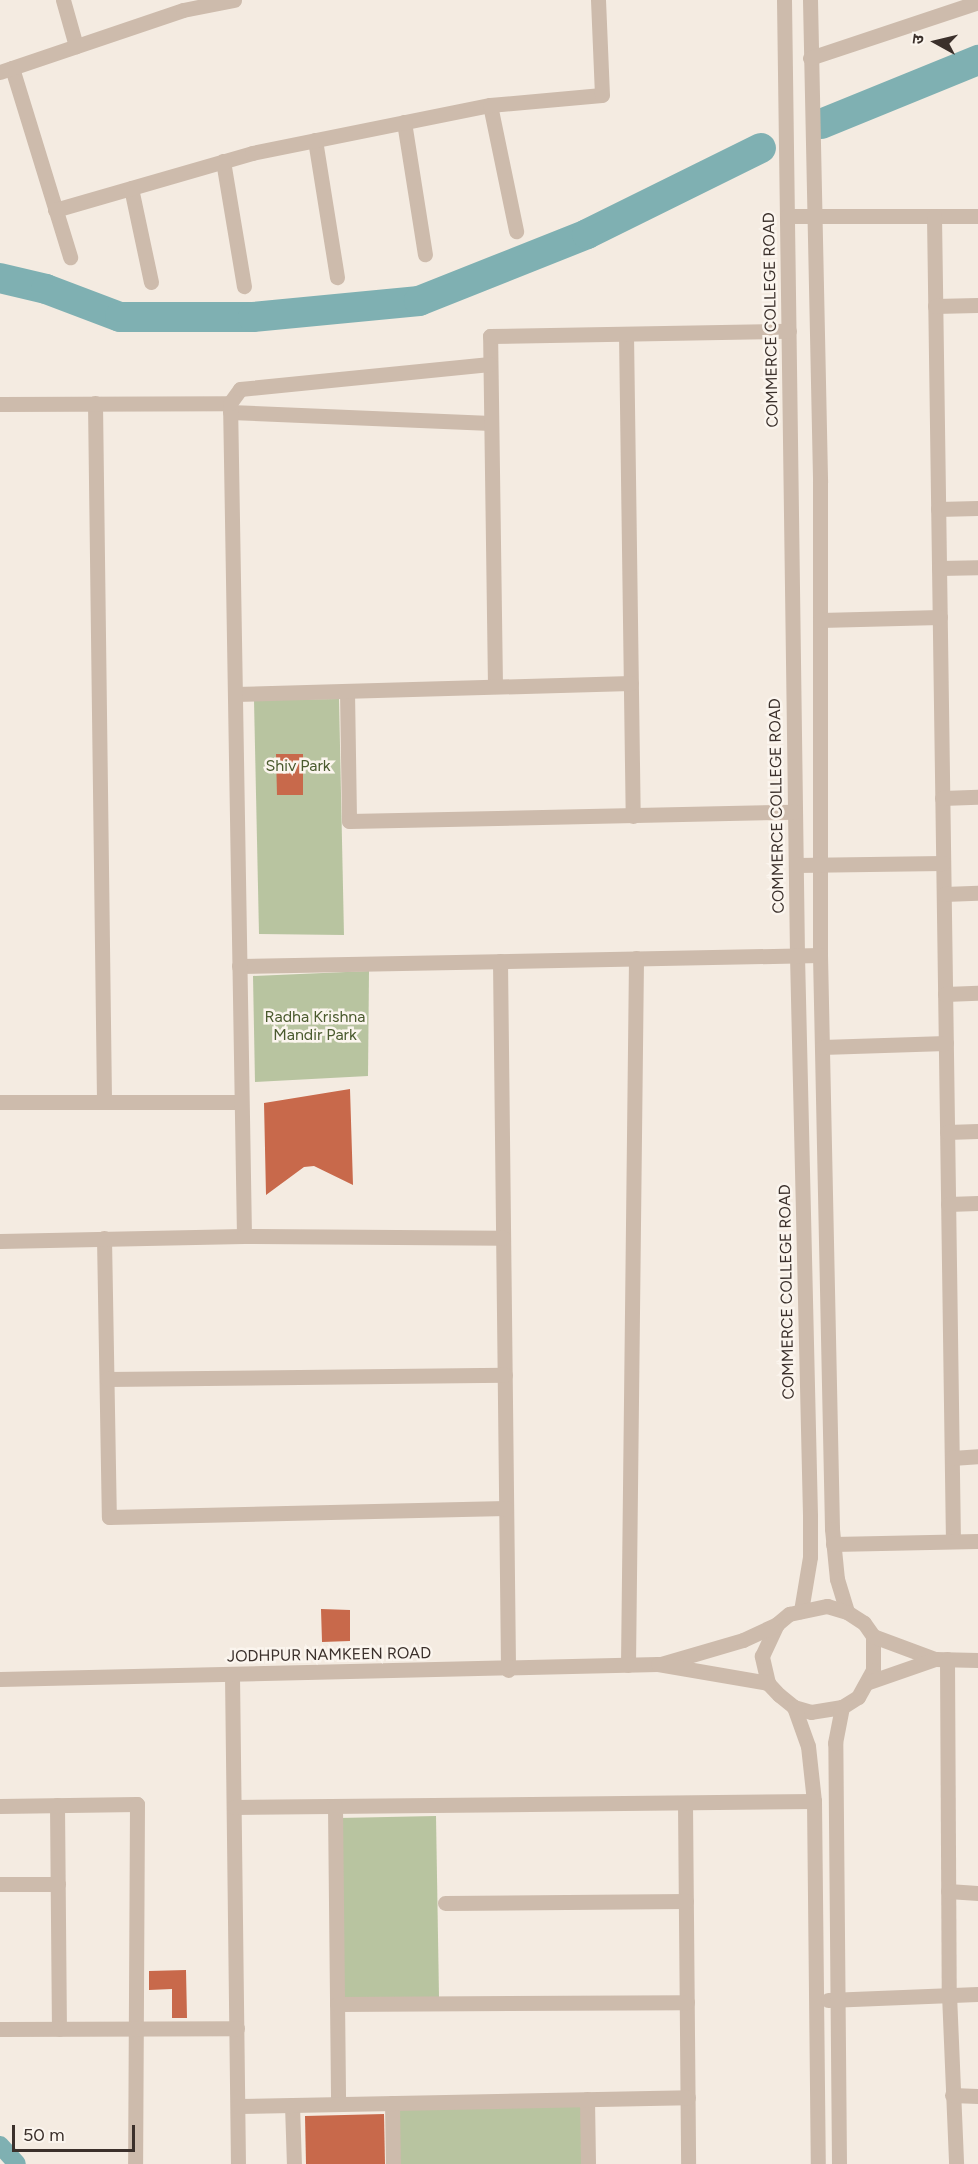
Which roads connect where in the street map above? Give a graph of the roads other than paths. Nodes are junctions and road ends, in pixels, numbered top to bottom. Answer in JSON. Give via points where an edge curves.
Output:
{"nodes":[{"id":1,"x":63,"y":0,"type":"edge"},
{"id":2,"x":234,"y":0,"type":"edge"},
{"id":3,"x":598,"y":0,"type":"edge"},
{"id":4,"x":784,"y":0,"type":"edge"},
{"id":5,"x":810,"y":0,"type":"edge"},
{"id":6,"x":978,"y":2,"type":"edge"},
{"id":7,"x":76,"y":46,"type":"junction"},
{"id":8,"x":810,"y":58,"type":"junction"},
{"id":9,"x":6,"y":70,"type":"edge"},
{"id":10,"x":490,"y":105,"type":"junction"},
{"id":11,"x":404,"y":122,"type":"junction"},
{"id":12,"x":315,"y":140,"type":"junction"},
{"id":13,"x":223,"y":161,"type":"junction"},
{"id":14,"x":131,"y":188,"type":"junction"},
{"id":15,"x":55,"y":210,"type":"junction"},
{"id":16,"x":787,"y":216,"type":"junction"},
{"id":17,"x":814,"y":216,"type":"junction"},
{"id":18,"x":934,"y":216,"type":"junction"},
{"id":19,"x":978,"y":216,"type":"edge"},
{"id":20,"x":516,"y":231,"type":"dead end"},
{"id":21,"x":425,"y":254,"type":"dead end"},
{"id":22,"x":70,"y":257,"type":"dead end"},
{"id":23,"x":337,"y":277,"type":"dead end"},
{"id":24,"x":151,"y":282,"type":"dead end"},
{"id":25,"x":244,"y":286,"type":"dead end"},
{"id":26,"x":978,"y":305,"type":"edge"},
{"id":27,"x":935,"y":306,"type":"junction"},
{"id":28,"x":789,"y":331,"type":"junction"},
{"id":29,"x":626,"y":334,"type":"junction"},
{"id":30,"x":490,"y":364,"type":"junction"},
{"id":31,"x":0,"y":404,"type":"edge"},
{"id":32,"x":95,"y":404,"type":"junction"},
{"id":33,"x":230,"y":407,"type":"junction"},
{"id":34,"x":491,"y":423,"type":"junction"},
{"id":35,"x":978,"y":508,"type":"edge"},
{"id":36,"x":938,"y":509,"type":"junction"},
{"id":37,"x":978,"y":567,"type":"edge"},
{"id":38,"x":939,"y":568,"type":"junction"},
{"id":39,"x":940,"y":617,"type":"junction"},
{"id":40,"x":820,"y":621,"type":"junction"},
{"id":41,"x":632,"y":682,"type":"junction"},
{"id":42,"x":495,"y":686,"type":"junction"},
{"id":43,"x":347,"y":691,"type":"junction"},
{"id":44,"x":235,"y":694,"type":"junction"},
{"id":45,"x":978,"y":797,"type":"edge"},
{"id":46,"x":942,"y":798,"type":"junction"},
{"id":47,"x":795,"y":812,"type":"junction"},
{"id":48,"x":633,"y":816,"type":"junction"},
{"id":49,"x":943,"y":863,"type":"junction"},
{"id":50,"x":796,"y":865,"type":"junction"},
{"id":51,"x":820,"y":865,"type":"junction"},
{"id":52,"x":978,"y":893,"type":"edge"},
{"id":53,"x":944,"y":894,"type":"junction"},
{"id":54,"x":797,"y":955,"type":"junction"},
{"id":55,"x":820,"y":955,"type":"junction"},
{"id":56,"x":636,"y":958,"type":"junction"},
{"id":57,"x":500,"y":961,"type":"junction"},
{"id":58,"x":239,"y":966,"type":"junction"},
{"id":59,"x":978,"y":993,"type":"edge"},
{"id":60,"x":945,"y":994,"type":"junction"},
{"id":61,"x":946,"y":1043,"type":"junction"},
{"id":62,"x":822,"y":1047,"type":"junction"},
{"id":63,"x":0,"y":1102,"type":"edge"},
{"id":64,"x":104,"y":1102,"type":"junction"},
{"id":65,"x":241,"y":1102,"type":"junction"},
{"id":66,"x":978,"y":1131,"type":"edge"},
{"id":67,"x":947,"y":1132,"type":"junction"},
{"id":68,"x":978,"y":1203,"type":"edge"},
{"id":69,"x":948,"y":1204,"type":"junction"},
{"id":70,"x":244,"y":1236,"type":"junction"},
{"id":71,"x":104,"y":1238,"type":"junction"},
{"id":72,"x":503,"y":1238,"type":"junction"},
{"id":73,"x":0,"y":1241,"type":"edge"},
{"id":74,"x":505,"y":1375,"type":"junction"},
{"id":75,"x":107,"y":1379,"type":"junction"},
{"id":76,"x":978,"y":1456,"type":"edge"},
{"id":77,"x":952,"y":1458,"type":"junction"},
{"id":78,"x":506,"y":1508,"type":"junction"},
{"id":79,"x":953,"y":1541,"type":"junction"},
{"id":80,"x":978,"y":1541,"type":"edge"},
{"id":81,"x":833,"y":1544,"type":"junction"},
{"id":82,"x":801,"y":1611,"type":"junction"},
{"id":83,"x":847,"y":1612,"type":"junction"},
{"id":84,"x":777,"y":1623,"type":"junction"},
{"id":85,"x":873,"y":1636,"type":"junction"},
{"id":86,"x":941,"y":1659,"type":"junction"},
{"id":87,"x":978,"y":1660,"type":"edge"},
{"id":88,"x":658,"y":1664,"type":"junction"},
{"id":89,"x":628,"y":1665,"type":"junction"},
{"id":90,"x":508,"y":1670,"type":"junction"},
{"id":91,"x":232,"y":1675,"type":"junction"},
{"id":92,"x":0,"y":1679,"type":"edge"},
{"id":93,"x":869,"y":1682,"type":"junction"},
{"id":94,"x":768,"y":1683,"type":"junction"},
{"id":95,"x":794,"y":1707,"type":"junction"},
{"id":96,"x":842,"y":1707,"type":"junction"},
{"id":97,"x":814,"y":1801,"type":"junction"},
{"id":98,"x":685,"y":1804,"type":"junction"},
{"id":99,"x":57,"y":1805,"type":"junction"},
{"id":100,"x":0,"y":1806,"type":"edge"},
{"id":101,"x":335,"y":1806,"type":"junction"},
{"id":102,"x":234,"y":1807,"type":"junction"},
{"id":103,"x":0,"y":1884,"type":"edge"},
{"id":104,"x":57,"y":1884,"type":"junction"},
{"id":105,"x":948,"y":1891,"type":"junction"},
{"id":106,"x":978,"y":1893,"type":"edge"},
{"id":107,"x":686,"y":1901,"type":"junction"},
{"id":108,"x":445,"y":1903,"type":"dead end"},
{"id":109,"x":949,"y":1994,"type":"junction"},
{"id":110,"x":978,"y":1994,"type":"edge"},
{"id":111,"x":816,"y":2000,"type":"junction"},
{"id":112,"x":838,"y":2000,"type":"junction"},
{"id":113,"x":687,"y":2002,"type":"junction"},
{"id":114,"x":337,"y":2004,"type":"junction"},
{"id":115,"x":237,"y":2028,"type":"junction"},
{"id":116,"x":0,"y":2029,"type":"edge"},
{"id":117,"x":59,"y":2029,"type":"junction"},
{"id":118,"x":138,"y":2030,"type":"junction"},
{"id":119,"x":952,"y":2095,"type":"junction"},
{"id":120,"x":978,"y":2096,"type":"edge"},
{"id":121,"x":688,"y":2097,"type":"junction"},
{"id":122,"x":587,"y":2099,"type":"junction"},
{"id":123,"x":392,"y":2103,"type":"junction"},
{"id":124,"x":338,"y":2104,"type":"junction"},
{"id":125,"x":292,"y":2105,"type":"junction"},
{"id":126,"x":238,"y":2106,"type":"junction"},
{"id":127,"x":135,"y":2164,"type":"edge"},
{"id":128,"x":238,"y":2164,"type":"edge"},
{"id":129,"x":294,"y":2164,"type":"edge"},
{"id":130,"x":393,"y":2164,"type":"edge"},
{"id":131,"x":588,"y":2164,"type":"edge"},
{"id":132,"x":688,"y":2164,"type":"edge"},
{"id":133,"x":818,"y":2164,"type":"edge"},
{"id":134,"x":839,"y":2164,"type":"edge"},
{"id":135,"x":956,"y":2164,"type":"edge"}],
"edges":[{"from":1,"to":7,"type":"street"},
{"from":2,"to":7,"type":"street","via":[[183,10]]},
{"from":3,"to":10,"type":"street","via":[[602,95]]},
{"from":4,"to":16,"type":"street","name":"COMMERCE COLLEGE ROAD"},
{"from":5,"to":8,"type":"street"},
{"from":6,"to":8,"type":"street"},
{"from":7,"to":9,"type":"street"},
{"from":8,"to":17,"type":"street"},
{"from":9,"to":15,"type":"street"},
{"from":10,"to":11,"type":"street"},
{"from":10,"to":20,"type":"street"},
{"from":11,"to":12,"type":"street"},
{"from":11,"to":21,"type":"street"},
{"from":12,"to":13,"type":"street"},
{"from":12,"to":23,"type":"street"},
{"from":13,"to":14,"type":"street"},
{"from":13,"to":25,"type":"street"},
{"from":14,"to":15,"type":"street"},
{"from":14,"to":24,"type":"street"},
{"from":15,"to":22,"type":"street"},
{"from":16,"to":17,"type":"street"},
{"from":16,"to":28,"type":"street","name":"COMMERCE COLLEGE ROAD"},
{"from":17,"to":18,"type":"street"},
{"from":17,"to":40,"type":"street"},
{"from":18,"to":19,"type":"street"},
{"from":18,"to":27,"type":"street"},
{"from":26,"to":27,"type":"street"},
{"from":27,"to":36,"type":"street"},
{"from":28,"to":29,"type":"street"},
{"from":28,"to":47,"type":"street","name":"COMMERCE COLLEGE ROAD"},
{"from":29,"to":30,"type":"street","via":[[490,336]]},
{"from":29,"to":41,"type":"street"},
{"from":30,"to":33,"type":"street","via":[[240,389]]},
{"from":30,"to":34,"type":"street"},
{"from":31,"to":32,"type":"street"},
{"from":32,"to":33,"type":"street"},
{"from":32,"to":64,"type":"street"},
{"from":33,"to":34,"type":"street"},
{"from":33,"to":44,"type":"street"},
{"from":34,"to":42,"type":"street"},
{"from":35,"to":36,"type":"street"},
{"from":36,"to":38,"type":"street"},
{"from":37,"to":38,"type":"street"},
{"from":38,"to":39,"type":"street"},
{"from":39,"to":40,"type":"street"},
{"from":39,"to":46,"type":"street"},
{"from":40,"to":51,"type":"street"},
{"from":41,"to":42,"type":"street"},
{"from":41,"to":48,"type":"street"},
{"from":42,"to":43,"type":"street"},
{"from":43,"to":44,"type":"street"},
{"from":43,"to":48,"type":"street","via":[[349,821]]},
{"from":44,"to":58,"type":"street"},
{"from":45,"to":46,"type":"street"},
{"from":46,"to":49,"type":"street"},
{"from":47,"to":48,"type":"street"},
{"from":47,"to":50,"type":"street","name":"COMMERCE COLLEGE ROAD"},
{"from":49,"to":51,"type":"street"},
{"from":49,"to":53,"type":"street"},
{"from":50,"to":51,"type":"street"},
{"from":50,"to":54,"type":"street","name":"COMMERCE COLLEGE ROAD"},
{"from":51,"to":55,"type":"street"},
{"from":52,"to":53,"type":"street"},
{"from":53,"to":60,"type":"street"},
{"from":54,"to":55,"type":"street"},
{"from":54,"to":56,"type":"street"},
{"from":54,"to":82,"type":"street","name":"COMMERCE COLLEGE ROAD","via":[[810,1516],[810,1557]]},
{"from":55,"to":62,"type":"street"},
{"from":56,"to":57,"type":"street"},
{"from":56,"to":89,"type":"street"},
{"from":57,"to":58,"type":"street"},
{"from":57,"to":72,"type":"street"},
{"from":58,"to":65,"type":"street"},
{"from":59,"to":60,"type":"street"},
{"from":60,"to":61,"type":"street"},
{"from":61,"to":62,"type":"street"},
{"from":61,"to":67,"type":"street"},
{"from":62,"to":81,"type":"street"},
{"from":63,"to":64,"type":"street"},
{"from":64,"to":65,"type":"street"},
{"from":65,"to":70,"type":"street"},
{"from":66,"to":67,"type":"street"},
{"from":67,"to":69,"type":"street"},
{"from":68,"to":69,"type":"street"},
{"from":69,"to":77,"type":"street"},
{"from":70,"to":71,"type":"street"},
{"from":70,"to":72,"type":"street"},
{"from":71,"to":73,"type":"street"},
{"from":71,"to":75,"type":"street"},
{"from":72,"to":74,"type":"street"},
{"from":74,"to":75,"type":"street"},
{"from":74,"to":78,"type":"street"},
{"from":75,"to":78,"type":"street","via":[[109,1517]]},
{"from":76,"to":77,"type":"street"},
{"from":77,"to":79,"type":"street"},
{"from":78,"to":90,"type":"street"},
{"from":79,"to":80,"type":"street"},
{"from":79,"to":81,"type":"street"},
{"from":81,"to":83,"type":"street","via":[[837,1579]]},
{"from":82,"to":83,"type":"street","via":[[827,1606]]},
{"from":82,"to":84,"type":"street"},
{"from":83,"to":85,"type":"street","via":[[864,1623]]},
{"from":84,"to":88,"type":"street","via":[[743,1640]]},
{"from":84,"to":94,"type":"street","via":[[762,1656]]},
{"from":85,"to":86,"type":"street"},
{"from":85,"to":93,"type":"street"},
{"from":86,"to":87,"type":"street"},
{"from":86,"to":93,"type":"street"},
{"from":86,"to":105,"type":"street"},
{"from":88,"to":89,"type":"street","name":"JODHPUR NAMKEEN ROAD"},
{"from":88,"to":94,"type":"street","via":[[742,1682]]},
{"from":89,"to":90,"type":"street","name":"JODHPUR NAMKEEN ROAD"},
{"from":90,"to":91,"type":"street","name":"JODHPUR NAMKEEN ROAD"},
{"from":91,"to":92,"type":"street","name":"JODHPUR NAMKEEN ROAD"},
{"from":91,"to":102,"type":"street"},
{"from":93,"to":96,"type":"street"},
{"from":94,"to":95,"type":"street"},
{"from":95,"to":96,"type":"street","via":[[827,1713]]},
{"from":95,"to":97,"type":"street","via":[[808,1746]]},
{"from":96,"to":112,"type":"street","via":[[835,1743]]},
{"from":97,"to":98,"type":"street"},
{"from":97,"to":111,"type":"street"},
{"from":98,"to":101,"type":"street"},
{"from":98,"to":107,"type":"street"},
{"from":99,"to":100,"type":"street"},
{"from":99,"to":104,"type":"street"},
{"from":99,"to":118,"type":"street","via":[[137,1804]]},
{"from":101,"to":102,"type":"street"},
{"from":101,"to":114,"type":"street"},
{"from":102,"to":115,"type":"street"},
{"from":103,"to":104,"type":"street"},
{"from":104,"to":117,"type":"street"},
{"from":105,"to":106,"type":"street"},
{"from":105,"to":109,"type":"street"},
{"from":107,"to":108,"type":"street"},
{"from":107,"to":113,"type":"street"},
{"from":109,"to":110,"type":"street"},
{"from":109,"to":112,"type":"street"},
{"from":109,"to":119,"type":"street"},
{"from":111,"to":112,"type":"street"},
{"from":111,"to":133,"type":"street"},
{"from":112,"to":134,"type":"street"},
{"from":113,"to":114,"type":"street"},
{"from":113,"to":121,"type":"street"},
{"from":114,"to":124,"type":"street"},
{"from":115,"to":118,"type":"street"},
{"from":115,"to":126,"type":"street"},
{"from":116,"to":117,"type":"street"},
{"from":117,"to":118,"type":"street"},
{"from":118,"to":127,"type":"street"},
{"from":119,"to":120,"type":"street"},
{"from":119,"to":135,"type":"street"},
{"from":121,"to":122,"type":"street"},
{"from":121,"to":132,"type":"street"},
{"from":122,"to":123,"type":"street"},
{"from":122,"to":131,"type":"street"},
{"from":123,"to":124,"type":"street"},
{"from":123,"to":130,"type":"street"},
{"from":124,"to":125,"type":"street"},
{"from":125,"to":126,"type":"street"},
{"from":125,"to":129,"type":"street"},
{"from":126,"to":128,"type":"street"}]}
